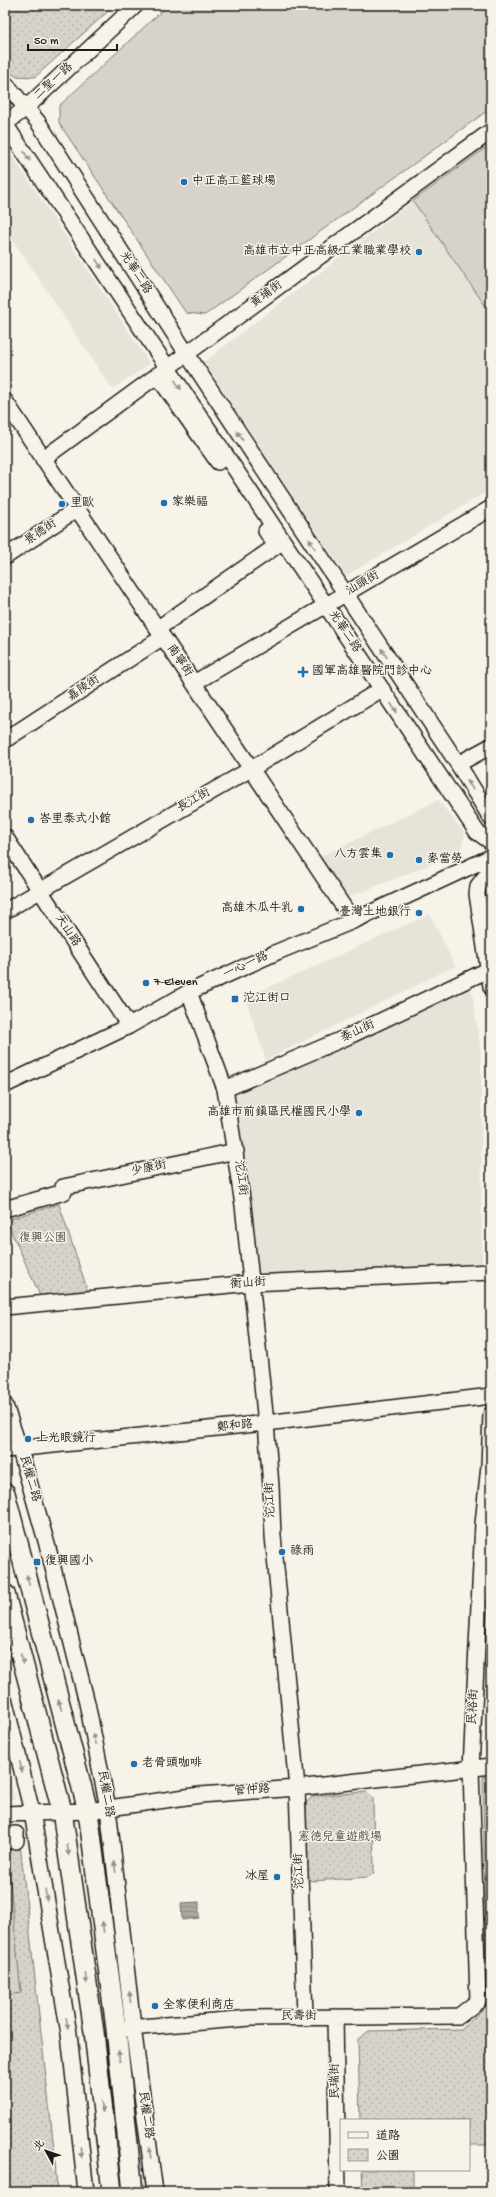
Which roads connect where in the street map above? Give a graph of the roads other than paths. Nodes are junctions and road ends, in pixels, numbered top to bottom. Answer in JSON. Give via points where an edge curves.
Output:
{"nodes":[{"id":1,"x":136,"y":5,"type":"edge"},
{"id":2,"x":5,"y":83,"type":"edge"},
{"id":3,"x":26,"y":107,"type":"junction"},
{"id":4,"x":5,"y":124,"type":"edge"},
{"id":5,"x":491,"y":131,"type":"edge"},
{"id":6,"x":186,"y":354,"type":"junction"},
{"id":7,"x":162,"y":372,"type":"junction"},
{"id":8,"x":5,"y":402,"type":"edge"},
{"id":9,"x":43,"y":459,"type":"junction"},
{"id":10,"x":260,"y":465,"type":"junction"},
{"id":11,"x":241,"y":479,"type":"junction"},
{"id":12,"x":491,"y":508,"type":"edge"},
{"id":13,"x":77,"y":509,"type":"junction"},
{"id":14,"x":276,"y":546,"type":"junction"},
{"id":15,"x":5,"y":557,"type":"edge"},
{"id":16,"x":345,"y":594,"type":"junction"},
{"id":17,"x":323,"y":607,"type":"junction"},
{"id":18,"x":160,"y":633,"type":"junction"},
{"id":19,"x":194,"y":683,"type":"junction"},
{"id":20,"x":382,"y":689,"type":"junction"},
{"id":21,"x":5,"y":740,"type":"edge"},
{"id":22,"x":491,"y":746,"type":"edge"},
{"id":23,"x":458,"y":764,"type":"junction"},
{"id":24,"x":251,"y":768,"type":"junction"},
{"id":25,"x":491,"y":818,"type":"edge"},
{"id":26,"x":5,"y":837,"type":"edge"},
{"id":27,"x":491,"y":842,"type":"edge"},
{"id":28,"x":491,"y":858,"type":"edge"},
{"id":29,"x":491,"y":869,"type":"edge"},
{"id":30,"x":40,"y":890,"type":"junction"},
{"id":31,"x":5,"y":911,"type":"edge"},
{"id":32,"x":353,"y":922,"type":"junction"},
{"id":33,"x":490,"y":969,"type":"junction"},
{"id":34,"x":491,"y":987,"type":"edge"},
{"id":35,"x":189,"y":992,"type":"junction"},
{"id":36,"x":129,"y":1026,"type":"junction"},
{"id":37,"x":5,"y":1085,"type":"edge"},
{"id":38,"x":225,"y":1089,"type":"junction"},
{"id":39,"x":236,"y":1151,"type":"junction"},
{"id":40,"x":5,"y":1210,"type":"edge"},
{"id":41,"x":491,"y":1272,"type":"edge"},
{"id":42,"x":251,"y":1283,"type":"junction"},
{"id":43,"x":5,"y":1307,"type":"edge"},
{"id":44,"x":491,"y":1396,"type":"edge"},
{"id":45,"x":5,"y":1405,"type":"edge"},
{"id":46,"x":491,"y":1414,"type":"edge"},
{"id":47,"x":266,"y":1423,"type":"junction"},
{"id":48,"x":5,"y":1450,"type":"edge"},
{"id":49,"x":20,"y":1450,"type":"junction"},
{"id":50,"x":5,"y":1493,"type":"edge"},
{"id":51,"x":5,"y":1594,"type":"edge"},
{"id":52,"x":5,"y":1702,"type":"edge"},
{"id":53,"x":491,"y":1766,"type":"edge"},
{"id":54,"x":471,"y":1768,"type":"junction"},
{"id":55,"x":297,"y":1788,"type":"junction"},
{"id":56,"x":108,"y":1808,"type":"junction"},
{"id":57,"x":62,"y":1811,"type":"junction"},
{"id":58,"x":88,"y":1811,"type":"junction"},
{"id":59,"x":32,"y":1812,"type":"junction"},
{"id":60,"x":5,"y":1814,"type":"edge"},
{"id":61,"x":5,"y":1835,"type":"edge"},
{"id":62,"x":5,"y":1842,"type":"edge"},
{"id":63,"x":478,"y":2001,"type":"joint"},
{"id":64,"x":305,"y":2016,"type":"junction"},
{"id":65,"x":335,"y":2017,"type":"junction"},
{"id":66,"x":124,"y":2028,"type":"junction"},
{"id":67,"x":86,"y":2192,"type":"edge"},
{"id":68,"x":112,"y":2192,"type":"edge"},
{"id":69,"x":133,"y":2192,"type":"edge"},
{"id":70,"x":155,"y":2192,"type":"edge"},
{"id":71,"x":338,"y":2192,"type":"edge"}],
"edges":[{"from":1,"to":3,"type":"street","name":"二聖一路"},
{"from":2,"to":3,"type":"street","name":"光華二路"},
{"from":3,"to":4,"type":"street","name":"二聖一路"},
{"from":3,"to":6,"type":"street","name":"光華二路"},
{"from":4,"to":7,"type":"street","name":"光華二路","one_way":true},
{"from":5,"to":6,"type":"street","name":"黃埔街"},
{"from":6,"to":7,"type":"street","name":"黃埔街"},
{"from":10,"to":6,"type":"street","name":"光華二路","one_way":true},
{"from":7,"to":9,"type":"street","name":"黃埔街"},
{"from":7,"to":11,"type":"street","name":"光華二路","one_way":true},
{"from":7,"to":14,"type":"street"},
{"from":8,"to":9,"type":"street","name":"南寧街"},
{"from":9,"to":13,"type":"street","name":"南寧街"},
{"from":10,"to":11,"type":"street"},
{"from":16,"to":10,"type":"street","name":"光華二路","one_way":true},
{"from":11,"to":17,"type":"street","name":"光華二路"},
{"from":12,"to":16,"type":"street","name":"汕頭街"},
{"from":13,"to":15,"type":"street","name":"景德街"},
{"from":13,"to":18,"type":"street","name":"南寧街"},
{"from":14,"to":17,"type":"street"},
{"from":14,"to":18,"type":"street","name":"嘉陵街"},
{"from":16,"to":17,"type":"street","name":"汕頭街"},
{"from":23,"to":16,"type":"street","name":"光華二路","one_way":true},
{"from":17,"to":19,"type":"street","name":"汕頭街"},
{"from":17,"to":20,"type":"street","name":"光華二路"},
{"from":18,"to":19,"type":"street","name":"南寧街"},
{"from":18,"to":21,"type":"street","name":"嘉陵街"},
{"from":19,"to":24,"type":"street","name":"南寧街"},
{"from":20,"to":24,"type":"street","name":"長江街"},
{"from":20,"to":27,"type":"street","name":"光華二路","one_way":true,"via":[[477,832]]},
{"from":22,"to":23,"type":"street"},
{"from":25,"to":23,"type":"street","name":"光華二路","one_way":true},
{"from":24,"to":30,"type":"street","name":"長江街"},
{"from":24,"to":32,"type":"street","name":"南寧街"},
{"from":26,"to":30,"type":"street","name":"天山路"},
{"from":28,"to":32,"type":"street","name":"一心一路"},
{"from":29,"to":33,"type":"street","via":[[478,886],[477,894]]},
{"from":30,"to":31,"type":"street","name":"長江街"},
{"from":30,"to":36,"type":"street","name":"天山路"},
{"from":32,"to":35,"type":"street","name":"一心一路","via":[[277,952]]},
{"from":33,"to":34,"type":"street"},
{"from":33,"to":38,"type":"street","name":"泰山街","via":[[347,1037]]},
{"from":35,"to":36,"type":"street","name":"一心一路"},
{"from":35,"to":38,"type":"street","name":"沱江街"},
{"from":36,"to":37,"type":"street","name":"一心一路"},
{"from":38,"to":39,"type":"street","name":"沱江街"},
{"from":39,"to":40,"type":"street","name":"少康街","via":[[63,1190]]},
{"from":39,"to":42,"type":"street","name":"沱江街"},
{"from":41,"to":42,"type":"street","name":"衡山街"},
{"from":42,"to":43,"type":"street","name":"衡山街"},
{"from":42,"to":47,"type":"street","name":"沱江街"},
{"from":44,"to":47,"type":"street","name":"鄭和路"},
{"from":45,"to":49,"type":"street","name":"民權二路"},
{"from":46,"to":54,"type":"street","name":"民裕街"},
{"from":47,"to":49,"type":"street","name":"鄭和路"},
{"from":47,"to":55,"type":"street","name":"沱江街","via":[[272,1486],[273,1536]]},
{"from":48,"to":49,"type":"street","name":"鄭和路"},
{"from":56,"to":49,"type":"street","name":"民權二路","one_way":true,"via":[[87,1703]]},
{"from":58,"to":50,"type":"main road","name":"民權二路","one_way":true},
{"from":51,"to":57,"type":"main road","one_way":true},
{"from":52,"to":59,"type":"street","one_way":true},
{"from":53,"to":54,"type":"street","name":"管仲路"},
{"from":54,"to":55,"type":"street","name":"管仲路"},
{"from":54,"to":63,"type":"street","name":"民裕街"},
{"from":55,"to":56,"type":"street","name":"管仲路","via":[[200,1795]]},
{"from":55,"to":64,"type":"street","name":"沱江街"},
{"from":56,"to":58,"type":"street","name":"管仲路"},
{"from":66,"to":56,"type":"street","name":"民權二路","one_way":true},
{"from":57,"to":58,"type":"street","name":"管仲路"},
{"from":57,"to":59,"type":"street","name":"管仲路"},
{"from":57,"to":68,"type":"main road","one_way":true,"via":[[94,2032]]},
{"from":66,"to":58,"type":"main road","name":"民權二路","one_way":true},
{"from":59,"to":60,"type":"street","name":"管仲路"},
{"from":59,"to":67,"type":"street","one_way":true,"via":[[69,2034]]},
{"from":61,"to":62,"type":"street","via":[[16,1834],[16,1841]]},
{"from":63,"to":65,"type":"street","name":"民壽街","via":[[459,2016]]},
{"from":64,"to":65,"type":"street","name":"民壽街"},
{"from":64,"to":66,"type":"street","name":"民壽街"},
{"from":65,"to":71,"type":"street","name":"民瑞街"},
{"from":69,"to":66,"type":"main road","name":"民權二路","one_way":true},
{"from":70,"to":66,"type":"street","name":"民權二路","one_way":true}]}
